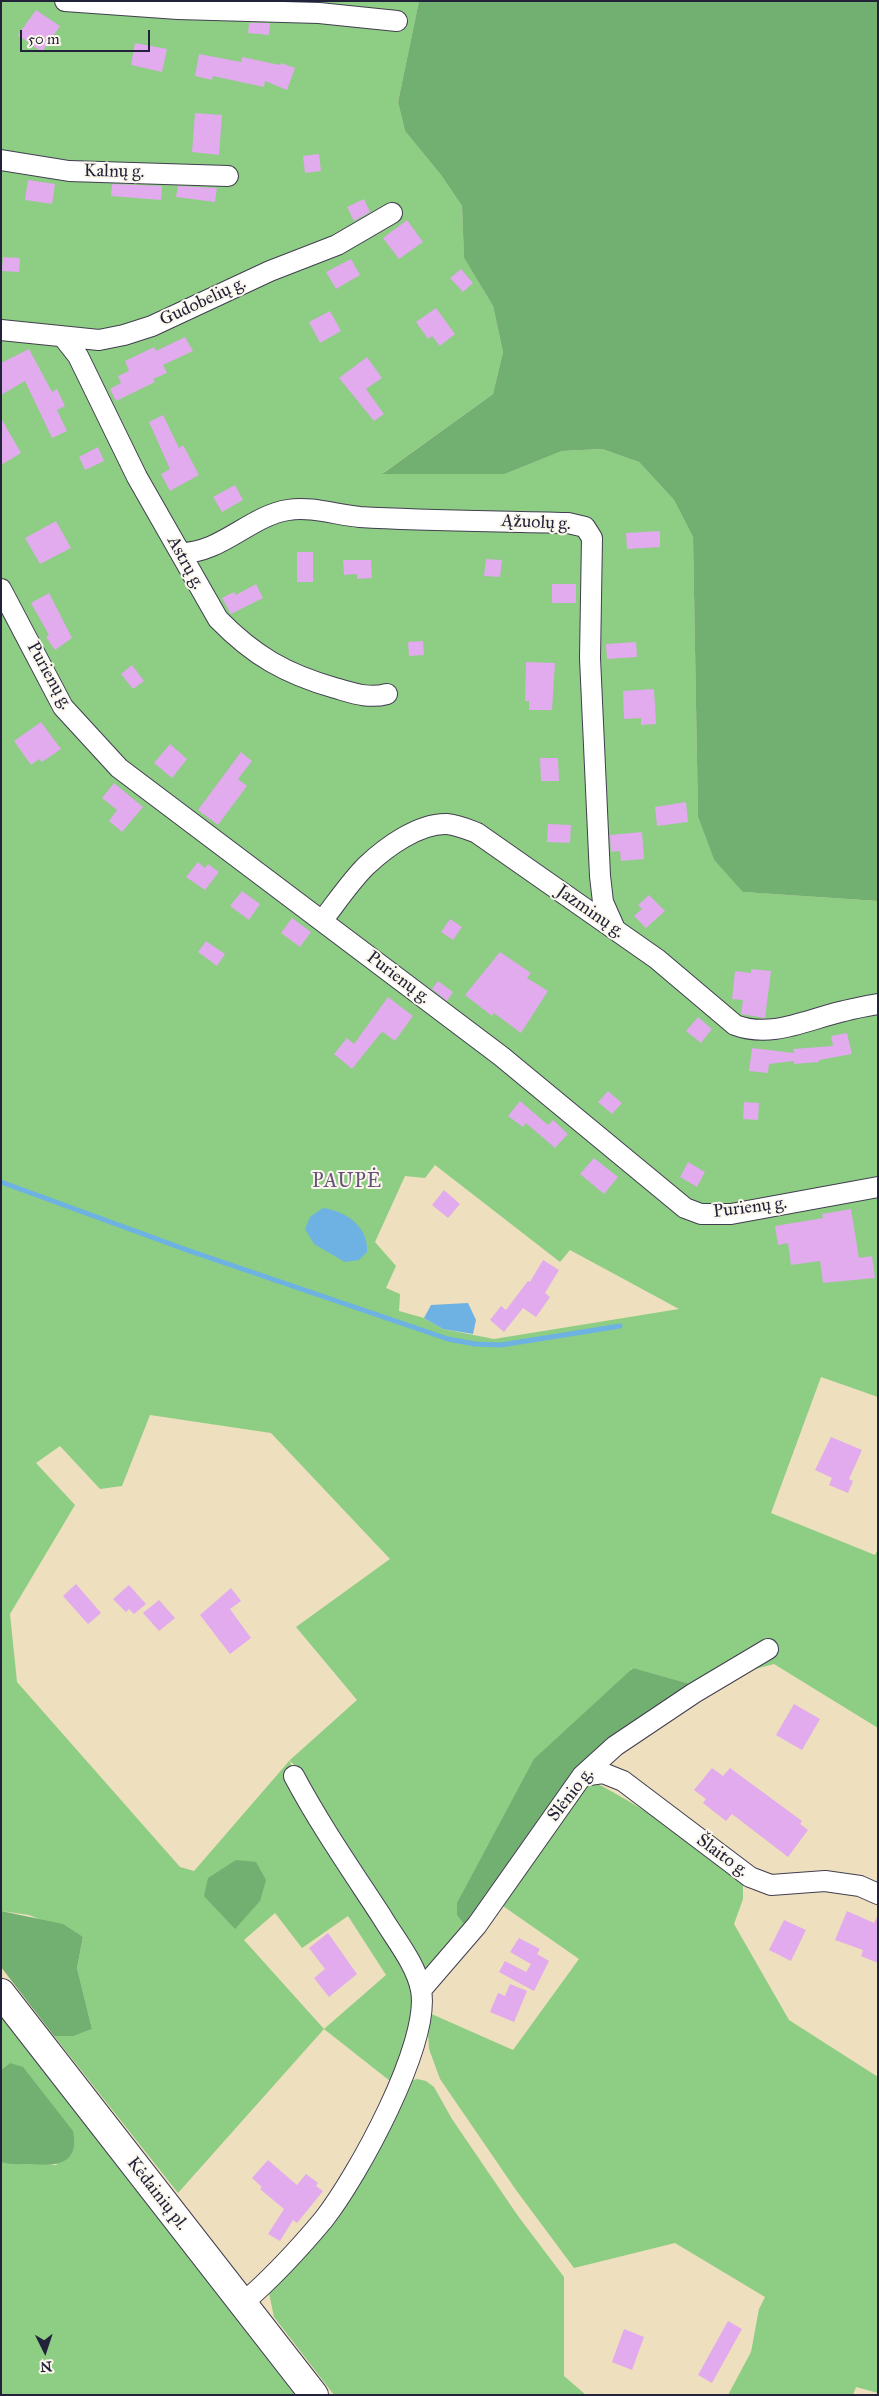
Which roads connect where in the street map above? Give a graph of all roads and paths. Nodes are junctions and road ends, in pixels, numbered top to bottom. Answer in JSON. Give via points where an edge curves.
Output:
{"nodes":[{"id":1,"x":65,"y":1,"type":"edge"},
{"id":2,"x":245,"y":6,"type":"edge"},
{"id":3,"x":397,"y":21,"type":"dead end"},
{"id":4,"x":1,"y":160,"type":"edge"},
{"id":5,"x":228,"y":176,"type":"dead end"},
{"id":6,"x":392,"y":213,"type":"dead end"},
{"id":7,"x":1,"y":330,"type":"edge"},
{"id":8,"x":63,"y":337,"type":"junction"},
{"id":9,"x":181,"y":554,"type":"junction"},
{"id":10,"x":1,"y":589,"type":"edge"},
{"id":11,"x":387,"y":694,"type":"dead end"},
{"id":12,"x":322,"y":921,"type":"junction"},
{"id":13,"x":615,"y":929,"type":"junction"},
{"id":14,"x":878,"y":1004,"type":"edge"},
{"id":15,"x":878,"y":1187,"type":"edge"},
{"id":16,"x":768,"y":1649,"type":"dead end"},
{"id":17,"x":294,"y":1776,"type":"dead end"},
{"id":18,"x":582,"y":1776,"type":"junction"},
{"id":19,"x":878,"y":1894,"type":"edge"},
{"id":20,"x":421,"y":1990,"type":"junction"},
{"id":21,"x":1,"y":1993,"type":"edge"},
{"id":22,"x":243,"y":2303,"type":"junction"},
{"id":23,"x":314,"y":2395,"type":"edge"}],
"edges":[{"from":1,"to":2,"type":"street","via":[[120,6]]},
{"from":2,"to":3,"type":"street"},
{"from":4,"to":5,"type":"street","name":"Kalnų g.","via":[[69,171]]},
{"from":6,"to":8,"type":"street","name":"Gudobelių g.","via":[[337,245],[152,326],[124,336],[99,340]]},
{"from":7,"to":8,"type":"street","name":"Gudobelių g."},
{"from":8,"to":9,"type":"street","name":"Astrų g.","via":[[78,356],[137,477]]},
{"from":9,"to":11,"type":"street","name":"Astrų g.","via":[[218,619],[282,670],[363,696]]},
{"from":9,"to":13,"type":"street","name":"Ąžuolų g.","via":[[218,544],[273,513],[290,510],[359,517],[568,523],[585,527],[592,538],[590,658],[600,876],[603,902]]},
{"from":10,"to":12,"type":"street","name":"Purienų g.","via":[[63,707],[90,739],[119,768]]},
{"from":12,"to":13,"type":"street","name":"Jazminų g.","via":[[366,866],[413,833],[447,824],[477,833]]},
{"from":12,"to":15,"type":"street","name":"Purienų g.","via":[[501,1056],[686,1208],[701,1214],[731,1214]]},
{"from":13,"to":14,"type":"street","name":"Jazminų g.","via":[[735,1025],[749,1030],[767,1031]]},
{"from":16,"to":18,"type":"street","name":"Slėnio g.","via":[[615,1746]]},
{"from":17,"to":20,"type":"street","via":[[404,1952]]},
{"from":18,"to":19,"type":"street","name":"Šlaito g.","via":[[603,1774],[623,1781],[750,1878],[770,1885],[825,1881],[860,1886]]},
{"from":18,"to":20,"type":"street","name":"Slėnio g.","via":[[477,1925]]},
{"from":20,"to":22,"type":"street","via":[[418,2035],[402,2078],[362,2162],[324,2219],[269,2281]]},
{"from":21,"to":22,"type":"main road","name":"Kėdainių pl."},
{"from":22,"to":23,"type":"main road","name":"Kėdainių pl."}]}
